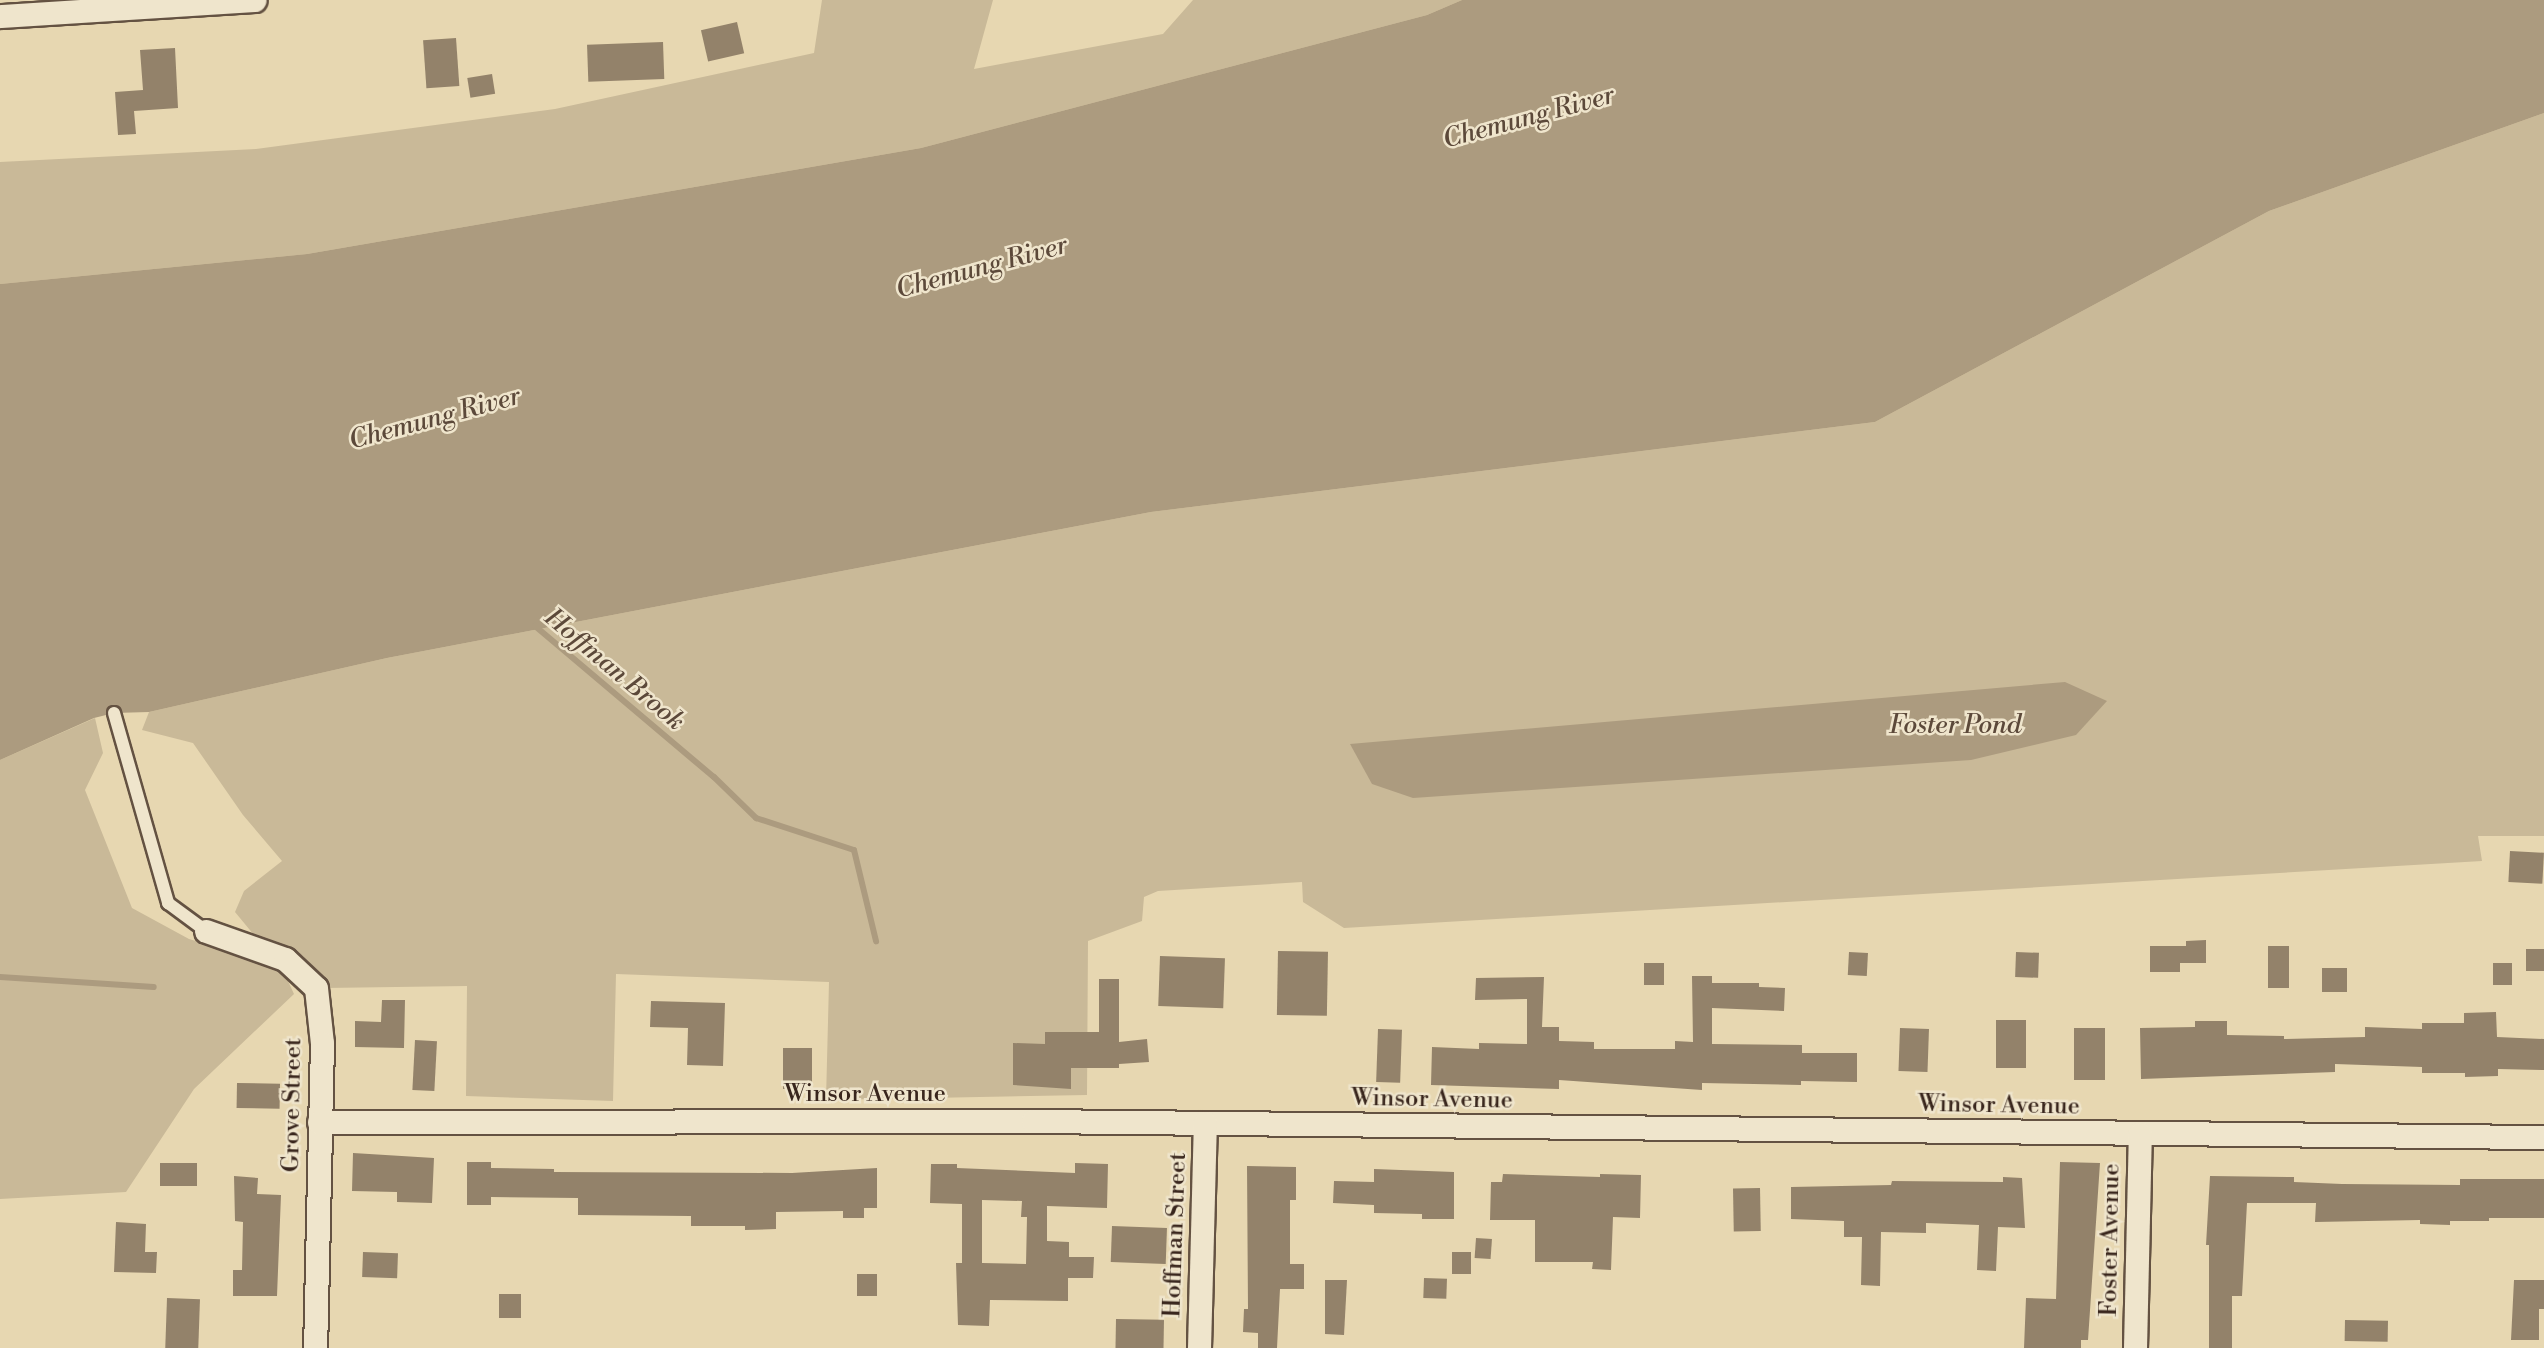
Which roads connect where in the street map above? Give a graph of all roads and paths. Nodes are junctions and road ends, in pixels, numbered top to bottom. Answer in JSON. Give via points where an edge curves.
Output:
{"nodes":[{"id":1,"x":254,"y":0,"type":"edge"},
{"id":2,"x":154,"y":3,"type":"edge"},
{"id":3,"x":0,"y":16,"type":"edge"},
{"id":4,"x":114,"y":713,"type":"dead end"},
{"id":5,"x":206,"y":931,"type":"joint"},
{"id":6,"x":319,"y":1122,"type":"junction"},
{"id":7,"x":1205,"y":1124,"type":"junction"},
{"id":8,"x":2140,"y":1133,"type":"junction"},
{"id":9,"x":2544,"y":1138,"type":"edge"},
{"id":10,"x":315,"y":1348,"type":"edge"},
{"id":11,"x":1199,"y":1348,"type":"edge"},
{"id":12,"x":2135,"y":1348,"type":"edge"}],
"edges":[{"from":1,"to":2,"type":"street"},
{"from":2,"to":3,"type":"street"},
{"from":4,"to":5,"type":"lane","via":[[168,902]]},
{"from":5,"to":6,"type":"street","name":"Grove Street","via":[[285,959],[316,988],[322,1043]]},
{"from":6,"to":7,"type":"street","name":"Winsor Avenue"},
{"from":6,"to":10,"type":"street","name":"Grove Street"},
{"from":7,"to":8,"type":"street","name":"Winsor Avenue"},
{"from":7,"to":11,"type":"street","name":"Hoffman Street"},
{"from":8,"to":9,"type":"street","name":"Winsor Avenue"},
{"from":8,"to":12,"type":"street","name":"Foster Avenue"}]}
